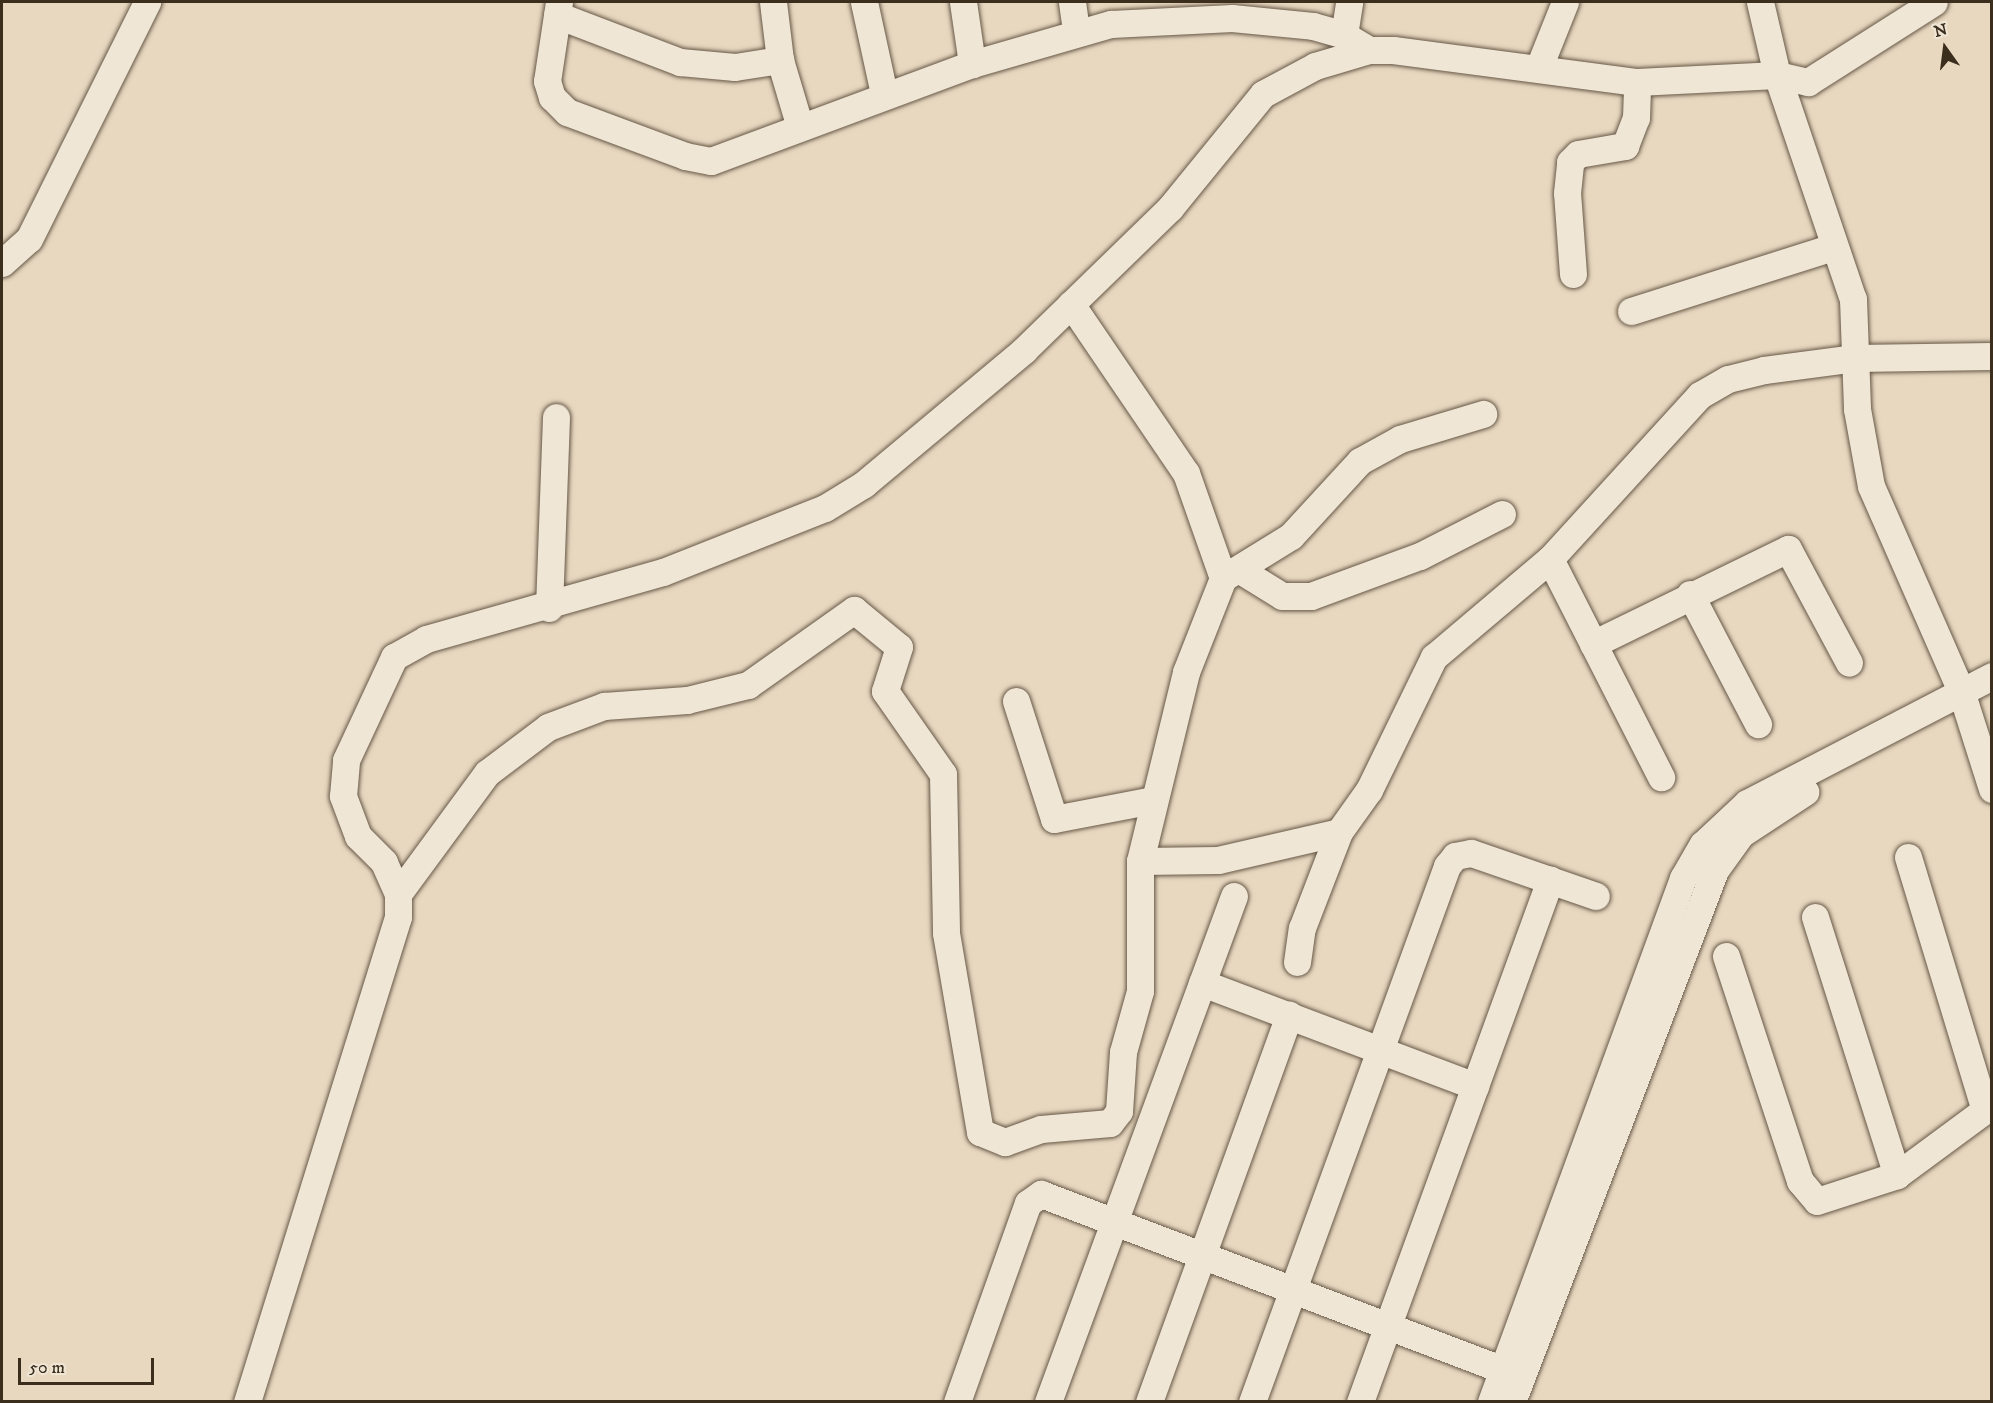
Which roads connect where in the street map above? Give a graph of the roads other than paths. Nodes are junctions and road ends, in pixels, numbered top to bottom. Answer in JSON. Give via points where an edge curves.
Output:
{"nodes":[{"id":1,"x":147,"y":2,"type":"edge"},
{"id":2,"x":773,"y":2,"type":"edge"},
{"id":3,"x":864,"y":2,"type":"edge"},
{"id":4,"x":963,"y":2,"type":"edge"},
{"id":5,"x":1072,"y":2,"type":"edge"},
{"id":6,"x":1349,"y":2,"type":"edge"},
{"id":7,"x":1566,"y":2,"type":"edge"},
{"id":8,"x":1760,"y":2,"type":"edge"},
{"id":9,"x":1934,"y":2,"type":"edge"},
{"id":10,"x":558,"y":8,"type":"edge"},
{"id":11,"x":1233,"y":10,"type":"edge"},
{"id":12,"x":1076,"y":32,"type":"junction"},
{"id":13,"x":1344,"y":35,"type":"junction"},
{"id":14,"x":1369,"y":50,"type":"junction"},
{"id":15,"x":780,"y":60,"type":"junction"},
{"id":16,"x":972,"y":64,"type":"junction"},
{"id":17,"x":1539,"y":67,"type":"junction"},
{"id":18,"x":1777,"y":75,"type":"junction"},
{"id":19,"x":1637,"y":82,"type":"junction"},
{"id":20,"x":884,"y":94,"type":"junction"},
{"id":21,"x":800,"y":127,"type":"junction"},
{"id":22,"x":1833,"y":247,"type":"junction"},
{"id":23,"x":2,"y":263,"type":"edge"},
{"id":24,"x":1573,"y":274,"type":"dead end"},
{"id":25,"x":1071,"y":304,"type":"junction"},
{"id":26,"x":1631,"y":311,"type":"dead end"},
{"id":27,"x":1992,"y":356,"type":"edge"},
{"id":28,"x":1855,"y":358,"type":"junction"},
{"id":29,"x":1483,"y":414,"type":"dead end"},
{"id":30,"x":556,"y":417,"type":"dead end"},
{"id":31,"x":1502,"y":514,"type":"dead end"},
{"id":32,"x":1550,"y":559,"type":"junction"},
{"id":33,"x":1232,"y":574,"type":"junction"},
{"id":34,"x":1690,"y":594,"type":"junction"},
{"id":35,"x":549,"y":608,"type":"junction"},
{"id":36,"x":1593,"y":644,"type":"junction"},
{"id":37,"x":1849,"y":663,"type":"dead end"},
{"id":38,"x":1992,"y":676,"type":"edge"},
{"id":39,"x":1992,"y":692,"type":"edge"},
{"id":40,"x":1963,"y":698,"type":"junction"},
{"id":41,"x":1016,"y":701,"type":"dead end"},
{"id":42,"x":1758,"y":724,"type":"dead end"},
{"id":43,"x":1661,"y":777,"type":"dead end"},
{"id":44,"x":1992,"y":789,"type":"edge"},
{"id":45,"x":1154,"y":800,"type":"junction"},
{"id":46,"x":1339,"y":832,"type":"junction"},
{"id":47,"x":1908,"y":857,"type":"dead end"},
{"id":48,"x":1140,"y":861,"type":"junction"},
{"id":49,"x":1550,"y":880,"type":"junction"},
{"id":50,"x":398,"y":894,"type":"junction"},
{"id":51,"x":1234,"y":896,"type":"dead end"},
{"id":52,"x":1596,"y":896,"type":"dead end"},
{"id":53,"x":1815,"y":917,"type":"dead end"},
{"id":54,"x":1726,"y":956,"type":"dead end"},
{"id":55,"x":1297,"y":962,"type":"dead end"},
{"id":56,"x":1202,"y":983,"type":"junction"},
{"id":57,"x":1289,"y":1015,"type":"junction"},
{"id":58,"x":1383,"y":1050,"type":"junction"},
{"id":59,"x":1474,"y":1086,"type":"junction"},
{"id":60,"x":1988,"y":1108,"type":"edge"},
{"id":61,"x":1897,"y":1174,"type":"junction"},
{"id":62,"x":1114,"y":1222,"type":"junction"},
{"id":63,"x":1203,"y":1252,"type":"junction"},
{"id":64,"x":1293,"y":1288,"type":"junction"},
{"id":65,"x":1387,"y":1325,"type":"junction"},
{"id":66,"x":1512,"y":1383,"type":"edge"},
{"id":67,"x":247,"y":1401,"type":"edge"},
{"id":68,"x":957,"y":1401,"type":"edge"},
{"id":69,"x":1048,"y":1401,"type":"edge"},
{"id":70,"x":1149,"y":1401,"type":"edge"},
{"id":71,"x":1252,"y":1401,"type":"edge"},
{"id":72,"x":1360,"y":1401,"type":"edge"},
{"id":73,"x":1491,"y":1401,"type":"edge"}],
"edges":[{"from":1,"to":23,"type":"street","via":[[29,239]]},
{"from":2,"to":15,"type":"street"},
{"from":3,"to":20,"type":"street"},
{"from":4,"to":16,"type":"street"},
{"from":5,"to":12,"type":"street"},
{"from":6,"to":13,"type":"street"},
{"from":7,"to":17,"type":"street"},
{"from":8,"to":18,"type":"street"},
{"from":9,"to":18,"type":"street","via":[[1808,82]]},
{"from":10,"to":15,"type":"street","via":[[680,62],[735,67]]},
{"from":10,"to":21,"type":"street","via":[[547,81],[552,98],[567,112],[685,156],[711,161]]},
{"from":11,"to":12,"type":"street","via":[[1111,24]]},
{"from":11,"to":13,"type":"street"},
{"from":12,"to":16,"type":"street"},
{"from":13,"to":14,"type":"street"},
{"from":14,"to":17,"type":"street"},
{"from":14,"to":25,"type":"street","via":[[1315,66],[1263,94],[1170,208]]},
{"from":15,"to":21,"type":"street"},
{"from":16,"to":20,"type":"street"},
{"from":17,"to":19,"type":"street"},
{"from":18,"to":19,"type":"street"},
{"from":18,"to":22,"type":"street"},
{"from":19,"to":24,"type":"street","via":[[1636,118],[1625,146],[1578,154],[1570,162],[1567,193]]},
{"from":20,"to":21,"type":"street"},
{"from":22,"to":26,"type":"street"},
{"from":22,"to":28,"type":"street","via":[[1853,299]]},
{"from":25,"to":33,"type":"street","via":[[1186,473]]},
{"from":25,"to":35,"type":"street","via":[[864,484],[825,508],[663,572]]},
{"from":27,"to":28,"type":"street"},
{"from":28,"to":32,"type":"street","via":[[1764,370],[1728,380],[1700,395]]},
{"from":28,"to":40,"type":"street","via":[[1857,409],[1870,486]]},
{"from":29,"to":33,"type":"street","via":[[1400,439],[1360,462],[1292,536]]},
{"from":30,"to":35,"type":"street"},
{"from":31,"to":33,"type":"street","via":[[1420,556],[1311,596],[1282,596]]},
{"from":32,"to":36,"type":"street"},
{"from":32,"to":46,"type":"street","via":[[1434,657],[1369,790]]},
{"from":33,"to":45,"type":"street","via":[[1189,663]]},
{"from":34,"to":36,"type":"street"},
{"from":34,"to":37,"type":"street","via":[[1788,549]]},
{"from":34,"to":42,"type":"street"},
{"from":35,"to":50,"type":"street","via":[[426,639],[394,657],[346,760],[343,796],[358,836],[384,862]]},
{"from":36,"to":43,"type":"street"},
{"from":38,"to":40,"type":"street"},
{"from":39,"to":40,"type":"street"},
{"from":40,"to":44,"type":"street"},
{"from":40,"to":66,"type":"street","via":[[1747,802],[1704,843],[1683,878]]},
{"from":41,"to":45,"type":"street","via":[[1054,819]]},
{"from":45,"to":48,"type":"street"},
{"from":46,"to":48,"type":"street","via":[[1218,860]]},
{"from":46,"to":55,"type":"street","via":[[1302,928]]},
{"from":47,"to":60,"type":"street"},
{"from":48,"to":50,"type":"street","via":[[1140,991],[1123,1052],[1117,1117],[1110,1123],[1041,1129],[1005,1142],[980,1132],[956,1012],[946,933],[943,774],[885,691],[899,647],[858,611],[846,611],[790,660],[748,685],[687,700],[604,706],[548,727],[487,773]]},
{"from":49,"to":52,"type":"street"},
{"from":49,"to":58,"type":"street","via":[[1470,853],[1455,856]]},
{"from":49,"to":59,"type":"street"},
{"from":50,"to":67,"type":"street","via":[[382,981]]},
{"from":51,"to":56,"type":"street"},
{"from":53,"to":61,"type":"street"},
{"from":54,"to":61,"type":"street","via":[[1807,1195],[1829,1201]]},
{"from":56,"to":57,"type":"street"},
{"from":56,"to":62,"type":"street"},
{"from":57,"to":58,"type":"street"},
{"from":57,"to":63,"type":"street"},
{"from":58,"to":59,"type":"street"},
{"from":58,"to":64,"type":"street"},
{"from":59,"to":65,"type":"street"},
{"from":60,"to":61,"type":"street"},
{"from":62,"to":63,"type":"street"},
{"from":62,"to":68,"type":"street","via":[[1033,1196]]},
{"from":62,"to":69,"type":"street"},
{"from":63,"to":64,"type":"street"},
{"from":63,"to":70,"type":"street"},
{"from":64,"to":65,"type":"street"},
{"from":64,"to":71,"type":"street"},
{"from":65,"to":66,"type":"street"},
{"from":65,"to":72,"type":"street"},
{"from":66,"to":73,"type":"street"}]}
